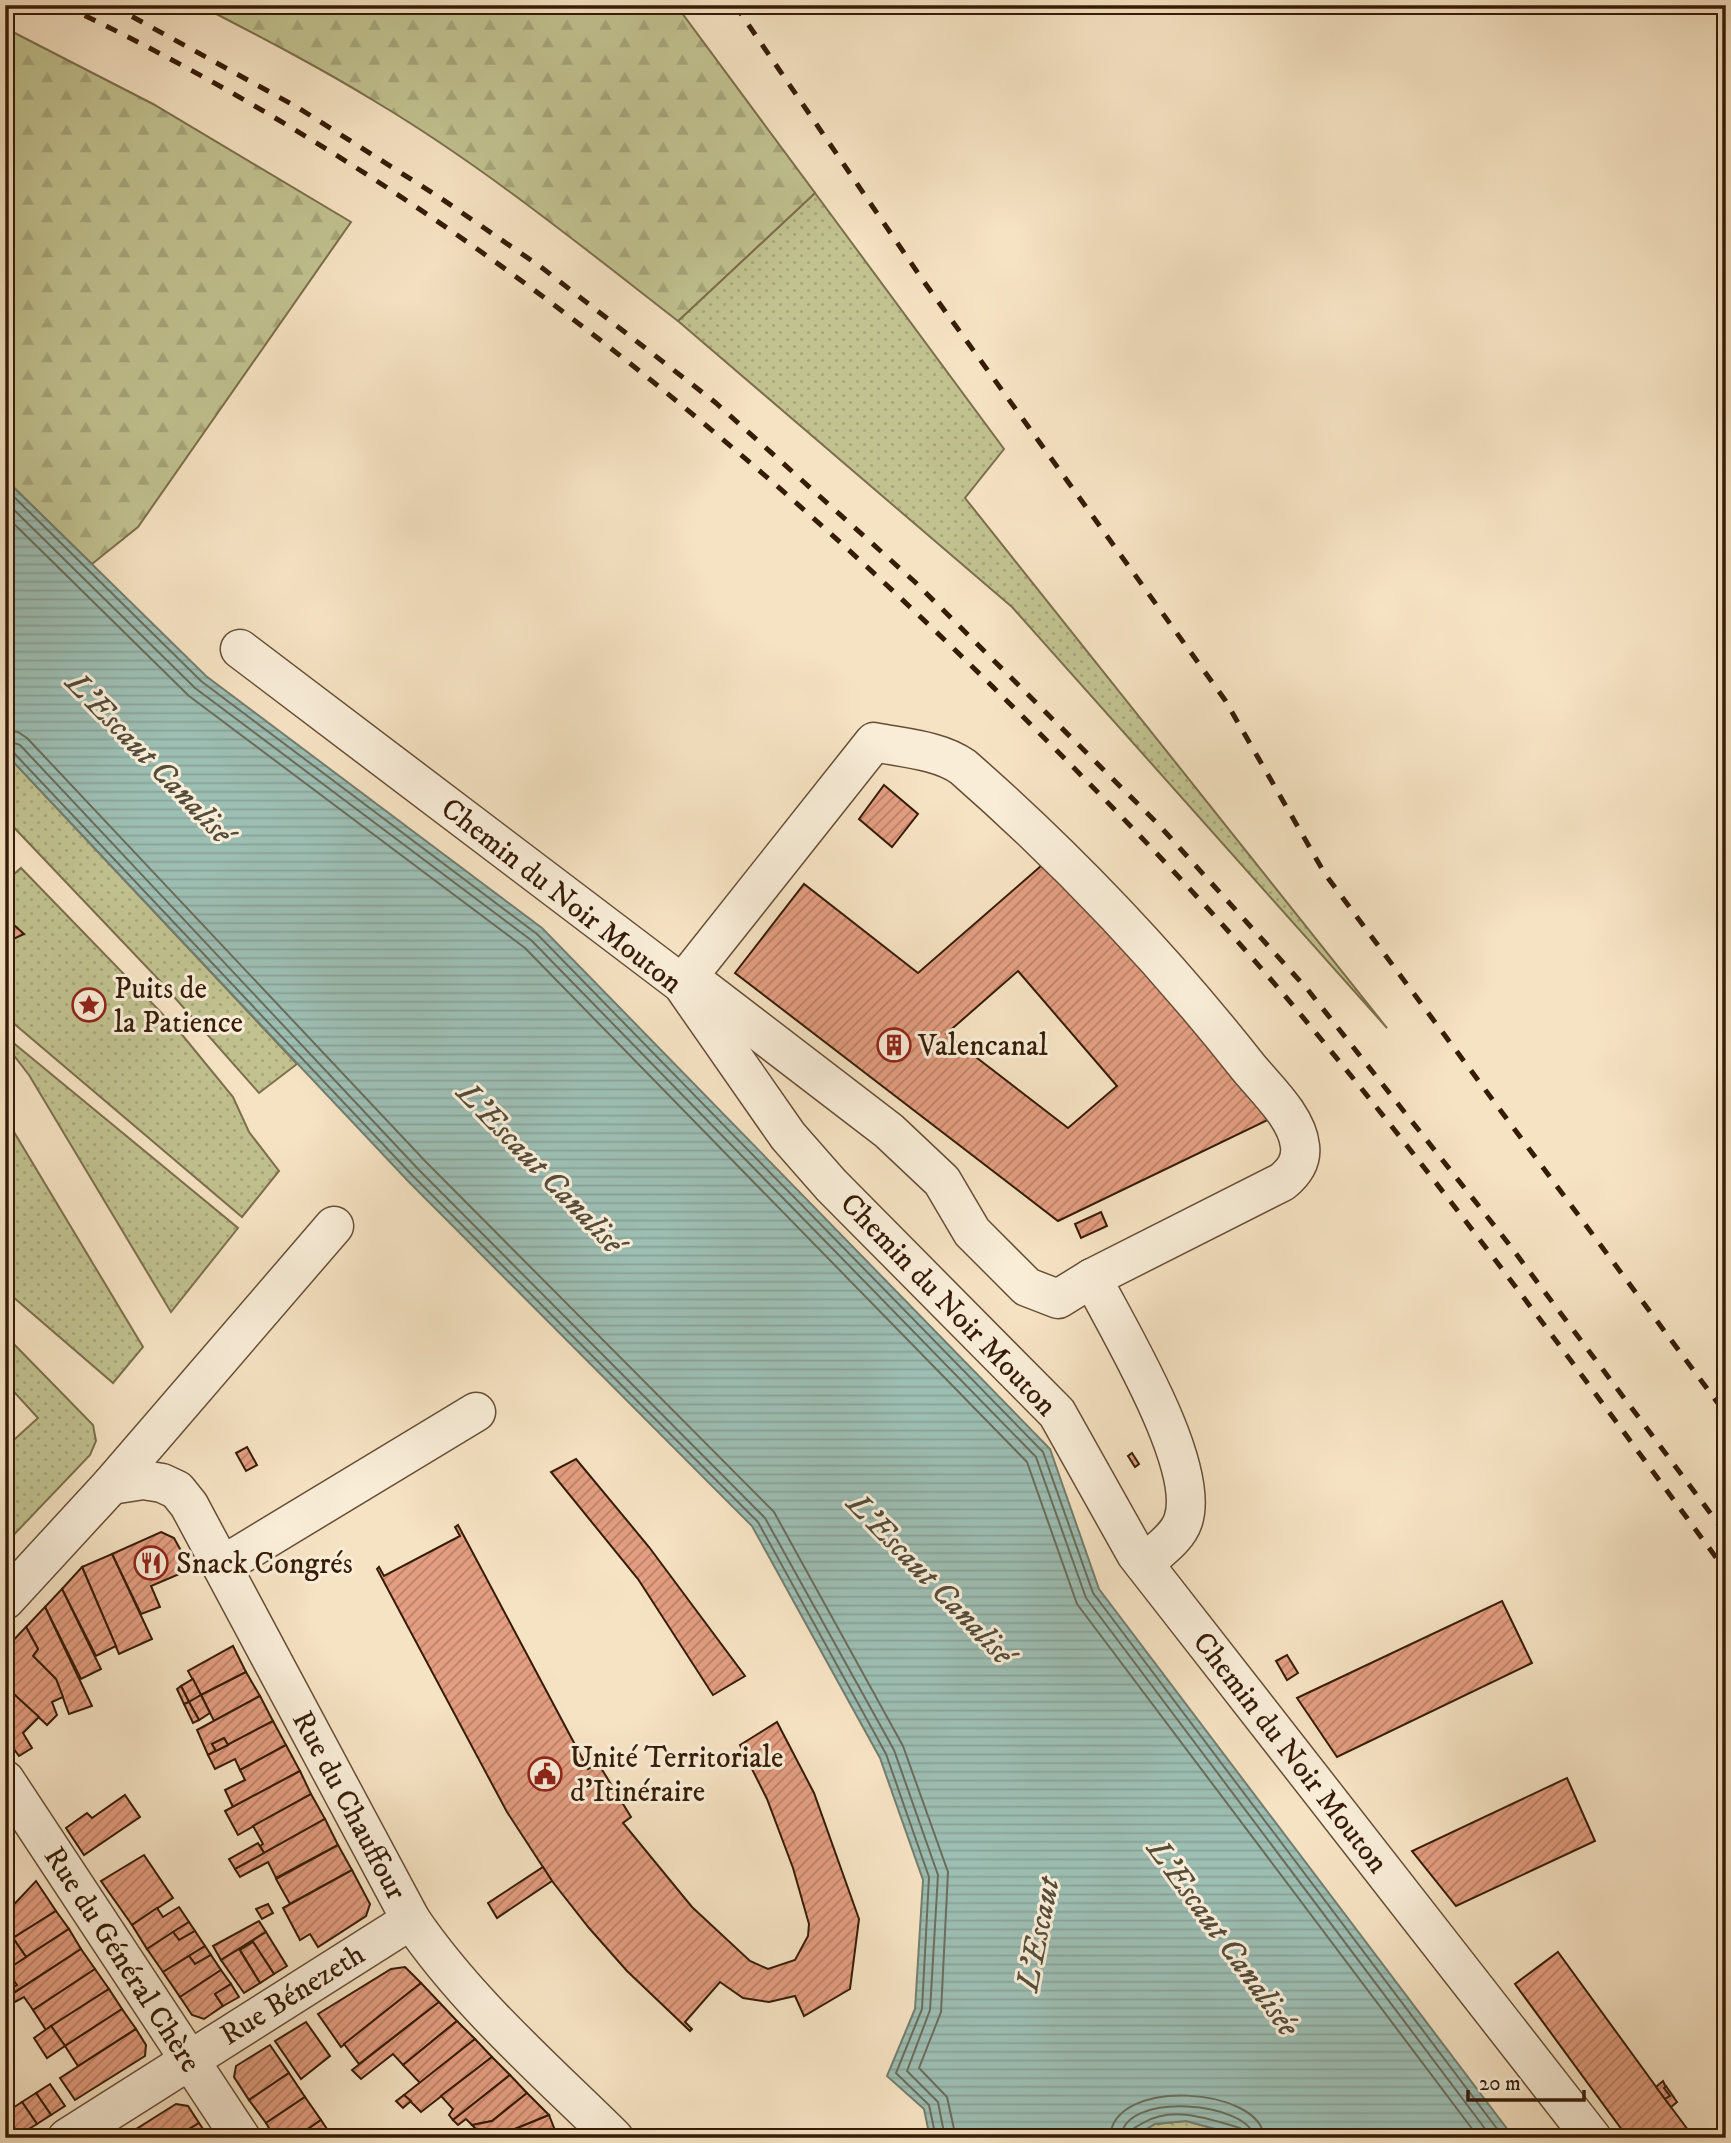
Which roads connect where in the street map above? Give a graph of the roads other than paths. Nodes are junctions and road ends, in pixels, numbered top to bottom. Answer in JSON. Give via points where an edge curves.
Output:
{"nodes":[{"id":1,"x":240,"y":649,"type":"dead end"},
{"id":2,"x":685,"y":981,"type":"junction"},
{"id":3,"x":334,"y":1226,"type":"dead end"},
{"id":4,"x":1092,"y":1278,"type":"junction"},
{"id":5,"x":476,"y":1412,"type":"dead end"},
{"id":6,"x":111,"y":1485,"type":"junction"},
{"id":7,"x":1144,"y":1564,"type":"junction"},
{"id":8,"x":223,"y":1565,"type":"junction"},
{"id":9,"x":5,"y":1600,"type":"edge"},
{"id":10,"x":5,"y":1780,"type":"edge"},
{"id":11,"x":411,"y":1920,"type":"junction"},
{"id":12,"x":189,"y":2059,"type":"junction"},
{"id":13,"x":67,"y":2138,"type":"edge"},
{"id":14,"x":241,"y":2138,"type":"edge"},
{"id":15,"x":614,"y":2138,"type":"edge"},
{"id":16,"x":1592,"y":2138,"type":"edge"}],
"edges":[{"from":1,"to":2,"type":"street","name":"Chemin du Noir Mouton"},
{"from":2,"to":4,"type":"street","via":[[890,1131],[942,1181],[972,1232],[1027,1287],[1058,1299]]},
{"from":2,"to":4,"type":"street","via":[[874,742],[952,759],[963,767],[1128,923],[1168,967],[1287,1115],[1300,1148],[1298,1163],[1282,1182]]},
{"from":2,"to":7,"type":"street","name":"Chemin du Noir Mouton","via":[[788,1136],[1057,1413],[1123,1535]]},
{"from":3,"to":6,"type":"street"},
{"from":4,"to":7,"type":"street","via":[[1158,1408],[1186,1484],[1186,1511],[1178,1532]]},
{"from":5,"to":8,"type":"street"},
{"from":6,"to":8,"type":"street","name":"Rue du Chauffour","via":[[153,1481],[177,1490]]},
{"from":6,"to":9,"type":"street"},
{"from":7,"to":16,"type":"street","name":"Chemin du Noir Mouton"},
{"from":8,"to":11,"type":"street","name":"Rue du Chauffour"},
{"from":10,"to":12,"type":"street","name":"Rue du Général Chère"},
{"from":11,"to":12,"type":"street","name":"Rue Bénezeth"},
{"from":11,"to":15,"type":"street","name":"Rue du Chauffour","via":[[477,2002]]},
{"from":12,"to":13,"type":"street","name":"Rue Bénezeth"},
{"from":12,"to":14,"type":"street","name":"Rue du Général Chère"}]}
